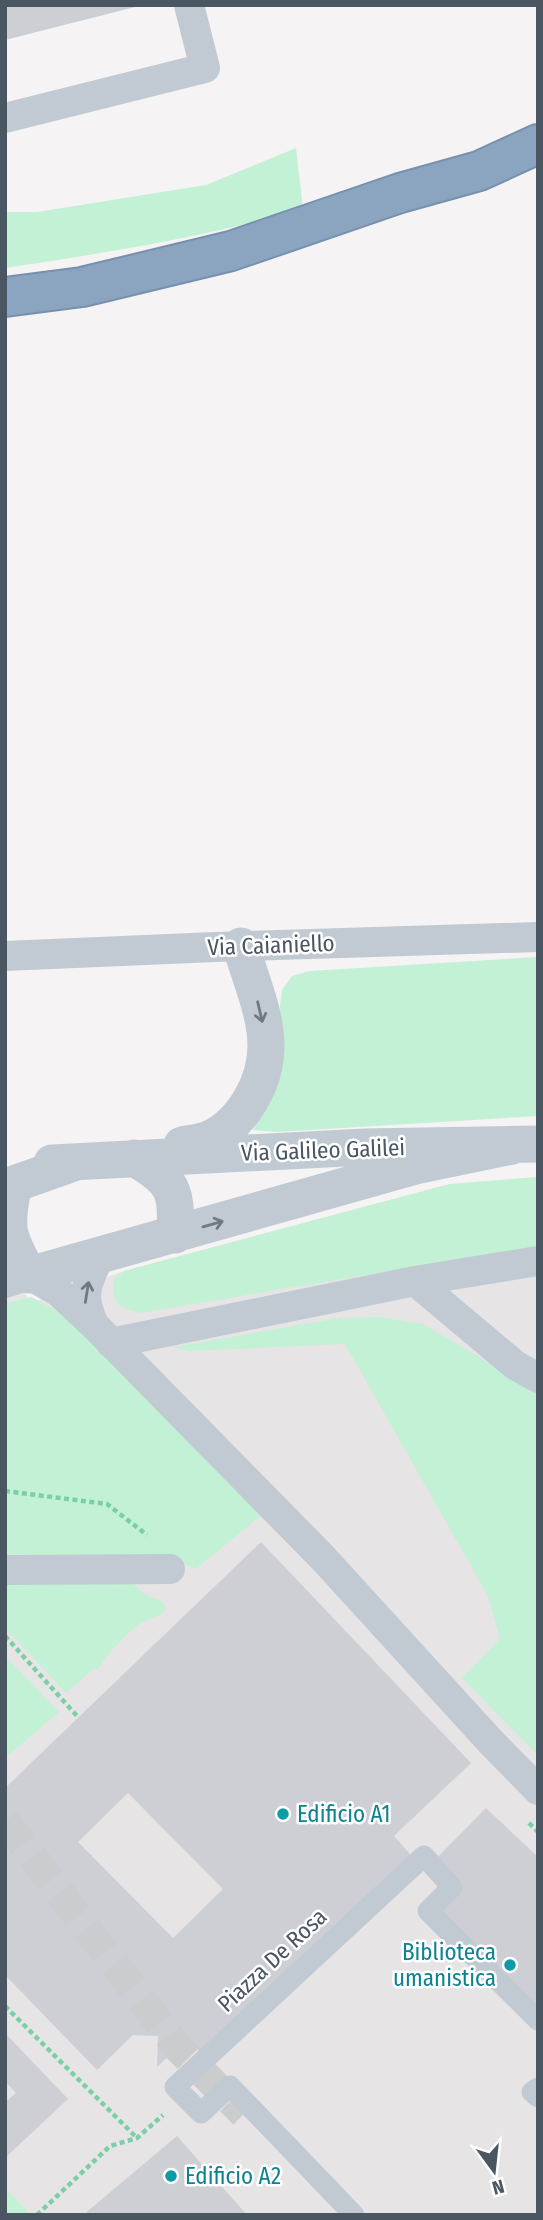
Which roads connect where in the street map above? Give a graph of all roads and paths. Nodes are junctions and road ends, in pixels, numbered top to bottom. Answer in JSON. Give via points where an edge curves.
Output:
{"nodes":[{"id":1,"x":189,"y":5,"type":"edge"},
{"id":2,"x":5,"y":118,"type":"edge"},
{"id":3,"x":538,"y":119,"type":"edge"},
{"id":4,"x":538,"y":144,"type":"edge"},
{"id":5,"x":400,"y":193,"type":"junction"},
{"id":6,"x":5,"y":297,"type":"edge"},
{"id":7,"x":538,"y":937,"type":"edge"},
{"id":8,"x":241,"y":946,"type":"junction"},
{"id":9,"x":5,"y":956,"type":"edge"},
{"id":10,"x":525,"y":1145,"type":"edge"},
{"id":11,"x":134,"y":1158,"type":"junction"},
{"id":12,"x":8,"y":1179,"type":"edge"},
{"id":13,"x":175,"y":1235,"type":"junction"},
{"id":14,"x":100,"y":1255,"type":"junction"},
{"id":15,"x":538,"y":1261,"type":"edge"},
{"id":16,"x":17,"y":1279,"type":"edge"},
{"id":17,"x":415,"y":1280,"type":"junction"},
{"id":18,"x":102,"y":1334,"type":"junction"},
{"id":19,"x":538,"y":1378,"type":"edge"},
{"id":20,"x":5,"y":1491,"type":"edge"},
{"id":21,"x":170,"y":1569,"type":"joint"},
{"id":22,"x":5,"y":1570,"type":"edge"},
{"id":23,"x":5,"y":1636,"type":"edge"},
{"id":24,"x":78,"y":1717,"type":"dead end"},
{"id":25,"x":538,"y":1790,"type":"edge"},
{"id":26,"x":5,"y":2006,"type":"edge"},
{"id":27,"x":538,"y":2020,"type":"edge"},
{"id":28,"x":538,"y":2088,"type":"edge"},
{"id":29,"x":183,"y":2095,"type":"junction"},
{"id":30,"x":538,"y":2097,"type":"edge"},
{"id":31,"x":137,"y":2138,"type":"junction"},
{"id":32,"x":37,"y":2215,"type":"edge"},
{"id":33,"x":354,"y":2215,"type":"edge"}],
"edges":[{"from":1,"to":2,"type":"street","via":[[205,68]]},
{"from":3,"to":5,"type":"highway","via":[[465,154]]},
{"from":4,"to":5,"type":"highway","via":[[479,171]]},
{"from":5,"to":6,"type":"highway","via":[[231,251],[82,287]]},
{"from":7,"to":8,"type":"street","name":"Via Caianiello"},
{"from":8,"to":9,"type":"street","name":"Via Caianiello"},
{"from":8,"to":11,"type":"street","one_way":true,"via":[[266,1046],[261,1079],[248,1104],[228,1127],[209,1139]]},
{"from":10,"to":11,"type":"street","name":"Via Galileo Galilei"},
{"from":13,"to":10,"type":"street","name":"Via Galileo Galilei","one_way":true,"via":[[419,1165]]},
{"from":11,"to":12,"type":"street","name":"Via Galileo Galilei","via":[[76,1161]]},
{"from":11,"to":13,"type":"street","via":[[158,1172],[171,1187]]},
{"from":12,"to":16,"type":"street","via":[[7,1216]]},
{"from":13,"to":14,"type":"street","name":"Via Galileo Galilei"},
{"from":14,"to":16,"type":"street","name":"Via Galileo Galilei"},
{"from":18,"to":14,"type":"street","one_way":true,"via":[[85,1303]]},
{"from":15,"to":17,"type":"street"},
{"from":16,"to":18,"type":"street","via":[[59,1292]]},
{"from":17,"to":18,"type":"street"},
{"from":17,"to":19,"type":"street","via":[[515,1365]]},
{"from":18,"to":25,"type":"street","via":[[323,1558]]},
{"from":20,"to":21,"type":"path","via":[[107,1504],[173,1555]]},
{"from":21,"to":22,"type":"street"},
{"from":23,"to":24,"type":"path"},
{"from":26,"to":31,"type":"path"},
{"from":27,"to":29,"type":"street","name":"Piazza De Rosa","via":[[428,1911],[452,1887],[424,1856],[174,2087]]},
{"from":28,"to":30,"type":"street","via":[[532,2092]]},
{"from":29,"to":31,"type":"path"},
{"from":29,"to":33,"type":"street","via":[[201,2113],[230,2087]]},
{"from":31,"to":32,"type":"path","via":[[110,2146]]}]}
